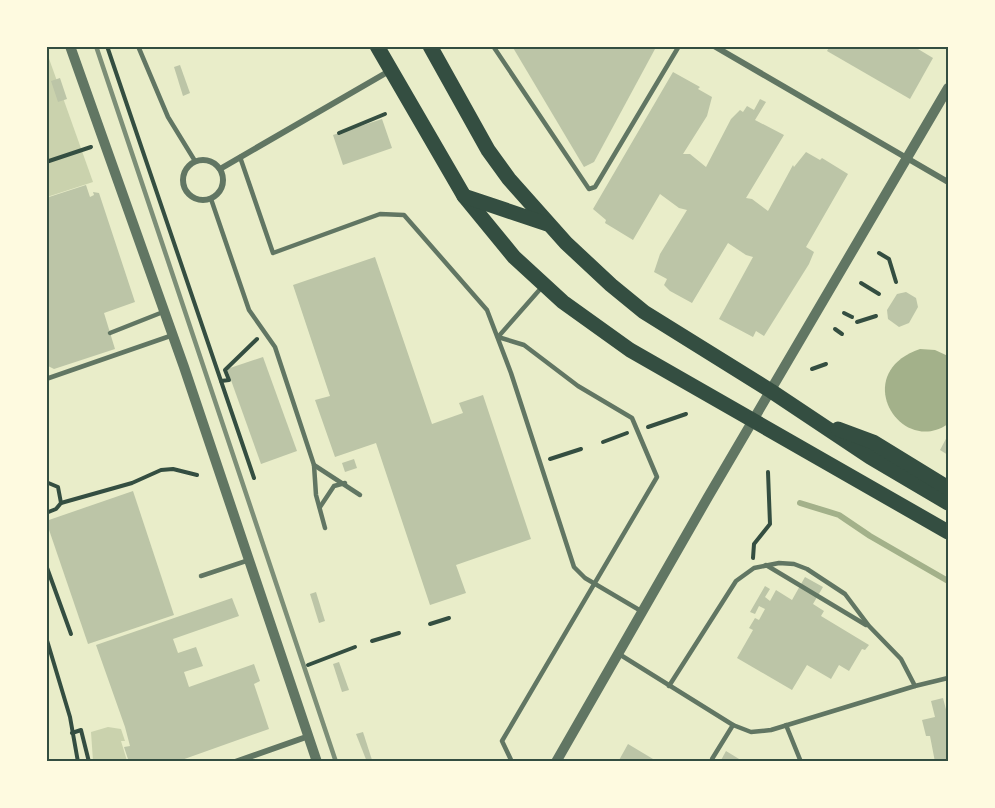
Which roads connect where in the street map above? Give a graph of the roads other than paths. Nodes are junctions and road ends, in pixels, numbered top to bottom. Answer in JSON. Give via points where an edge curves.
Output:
{"nodes":[{"id":1,"x":70,"y":46,"type":"edge"},
{"id":2,"x":138,"y":46,"type":"edge"},
{"id":3,"x":377,"y":46,"type":"edge"},
{"id":4,"x":430,"y":46,"type":"edge"},
{"id":5,"x":493,"y":46,"type":"edge"},
{"id":6,"x":679,"y":46,"type":"edge"},
{"id":7,"x":714,"y":46,"type":"edge"},
{"id":8,"x":391,"y":70,"type":"junction"},
{"id":9,"x":948,"y":88,"type":"edge"},
{"id":10,"x":240,"y":158,"type":"junction"},
{"id":11,"x":907,"y":158,"type":"junction"},
{"id":12,"x":195,"y":161,"type":"junction"},
{"id":13,"x":220,"y":169,"type":"junction"},
{"id":14,"x":948,"y":182,"type":"edge"},
{"id":15,"x":464,"y":196,"type":"junction"},
{"id":16,"x":211,"y":199,"type":"junction"},
{"id":17,"x":547,"y":224,"type":"junction"},
{"id":18,"x":543,"y":285,"type":"junction"},
{"id":19,"x":164,"y":312,"type":"junction"},
{"id":20,"x":110,"y":333,"type":"dead end"},
{"id":21,"x":172,"y":335,"type":"junction"},
{"id":22,"x":498,"y":337,"type":"junction"},
{"id":23,"x":46,"y":379,"type":"edge"},
{"id":24,"x":771,"y":391,"type":"junction"},
{"id":25,"x":752,"y":420,"type":"junction"},
{"id":26,"x":821,"y":423,"type":"junction"},
{"id":27,"x":314,"y":465,"type":"junction"},
{"id":28,"x":345,"y":483,"type":"junction"},
{"id":29,"x":948,"y":488,"type":"edge"},
{"id":30,"x":360,"y":495,"type":"dead end"},
{"id":31,"x":948,"y":503,"type":"edge"},
{"id":32,"x":320,"y":507,"type":"junction"},
{"id":33,"x":325,"y":528,"type":"dead end"},
{"id":34,"x":948,"y":532,"type":"edge"},
{"id":35,"x":249,"y":560,"type":"junction"},
{"id":36,"x":766,"y":565,"type":"junction"},
{"id":37,"x":201,"y":576,"type":"dead end"},
{"id":38,"x":594,"y":584,"type":"junction"},
{"id":39,"x":643,"y":612,"type":"junction"},
{"id":40,"x":868,"y":626,"type":"junction"},
{"id":41,"x":619,"y":654,"type":"junction"},
{"id":42,"x":948,"y":678,"type":"edge"},
{"id":43,"x":669,"y":686,"type":"junction"},
{"id":44,"x":915,"y":686,"type":"junction"},
{"id":45,"x":733,"y":725,"type":"junction"},
{"id":46,"x":786,"y":725,"type":"junction"},
{"id":47,"x":309,"y":736,"type":"junction"},
{"id":48,"x":712,"y":759,"type":"dead end"},
{"id":49,"x":235,"y":762,"type":"edge"},
{"id":50,"x":317,"y":762,"type":"edge"},
{"id":51,"x":512,"y":762,"type":"edge"},
{"id":52,"x":556,"y":762,"type":"edge"},
{"id":53,"x":801,"y":762,"type":"edge"}],
"edges":[{"from":1,"to":19,"type":"street"},
{"from":2,"to":12,"type":"lane","via":[[168,117]]},
{"from":3,"to":8,"type":"main road"},
{"from":4,"to":17,"type":"main road","via":[[488,150]]},
{"from":5,"to":6,"type":"lane","via":[[589,189],[595,187]]},
{"from":7,"to":11,"type":"street"},
{"from":8,"to":10,"type":"street"},
{"from":8,"to":15,"type":"main road"},
{"from":9,"to":11,"type":"street"},
{"from":10,"to":13,"type":"street"},
{"from":10,"to":22,"type":"lane","via":[[273,253],[380,214],[404,215],[487,310]]},
{"from":11,"to":14,"type":"street"},
{"from":11,"to":24,"type":"street"},
{"from":12,"to":13,"type":"street","via":[[206,159]]},
{"from":12,"to":16,"type":"street","via":[[183,175],[184,188],[192,198]]},
{"from":13,"to":16,"type":"street","via":[[223,183]]},
{"from":15,"to":17,"type":"main road"},
{"from":15,"to":18,"type":"main road","via":[[496,237]]},
{"from":16,"to":27,"type":"lane","via":[[249,310],[275,347]]},
{"from":17,"to":24,"type":"main road","via":[[644,312]]},
{"from":18,"to":22,"type":"lane"},
{"from":18,"to":25,"type":"main road","via":[[610,338]]},
{"from":19,"to":20,"type":"lane"},
{"from":19,"to":21,"type":"street"},
{"from":21,"to":23,"type":"lane"},
{"from":21,"to":35,"type":"street"},
{"from":22,"to":38,"type":"lane","via":[[574,567]]},
{"from":22,"to":38,"type":"lane","via":[[524,345],[578,386],[632,418],[657,477]]},
{"from":24,"to":25,"type":"street"},
{"from":24,"to":26,"type":"main road"},
{"from":25,"to":34,"type":"main road"},
{"from":25,"to":39,"type":"street"},
{"from":26,"to":29,"type":"main road","via":[[873,442]]},
{"from":26,"to":31,"type":"main road"},
{"from":27,"to":28,"type":"lane"},
{"from":27,"to":32,"type":"lane"},
{"from":28,"to":30,"type":"lane"},
{"from":28,"to":32,"type":"lane","via":[[334,486]]},
{"from":32,"to":33,"type":"lane"},
{"from":35,"to":37,"type":"lane"},
{"from":35,"to":47,"type":"street"},
{"from":36,"to":40,"type":"lane"},
{"from":36,"to":40,"type":"lane","via":[[795,564],[830,582],[855,605]]},
{"from":36,"to":43,"type":"lane","via":[[736,581]]},
{"from":38,"to":39,"type":"lane"},
{"from":38,"to":51,"type":"lane","via":[[502,741]]},
{"from":39,"to":41,"type":"street"},
{"from":40,"to":44,"type":"lane","via":[[901,659]]},
{"from":41,"to":43,"type":"lane"},
{"from":41,"to":52,"type":"street"},
{"from":42,"to":44,"type":"lane"},
{"from":43,"to":45,"type":"lane"},
{"from":44,"to":46,"type":"lane"},
{"from":45,"to":46,"type":"lane","via":[[751,732]]},
{"from":45,"to":48,"type":"lane"},
{"from":46,"to":53,"type":"lane"},
{"from":47,"to":49,"type":"street"},
{"from":47,"to":50,"type":"street"}]}
